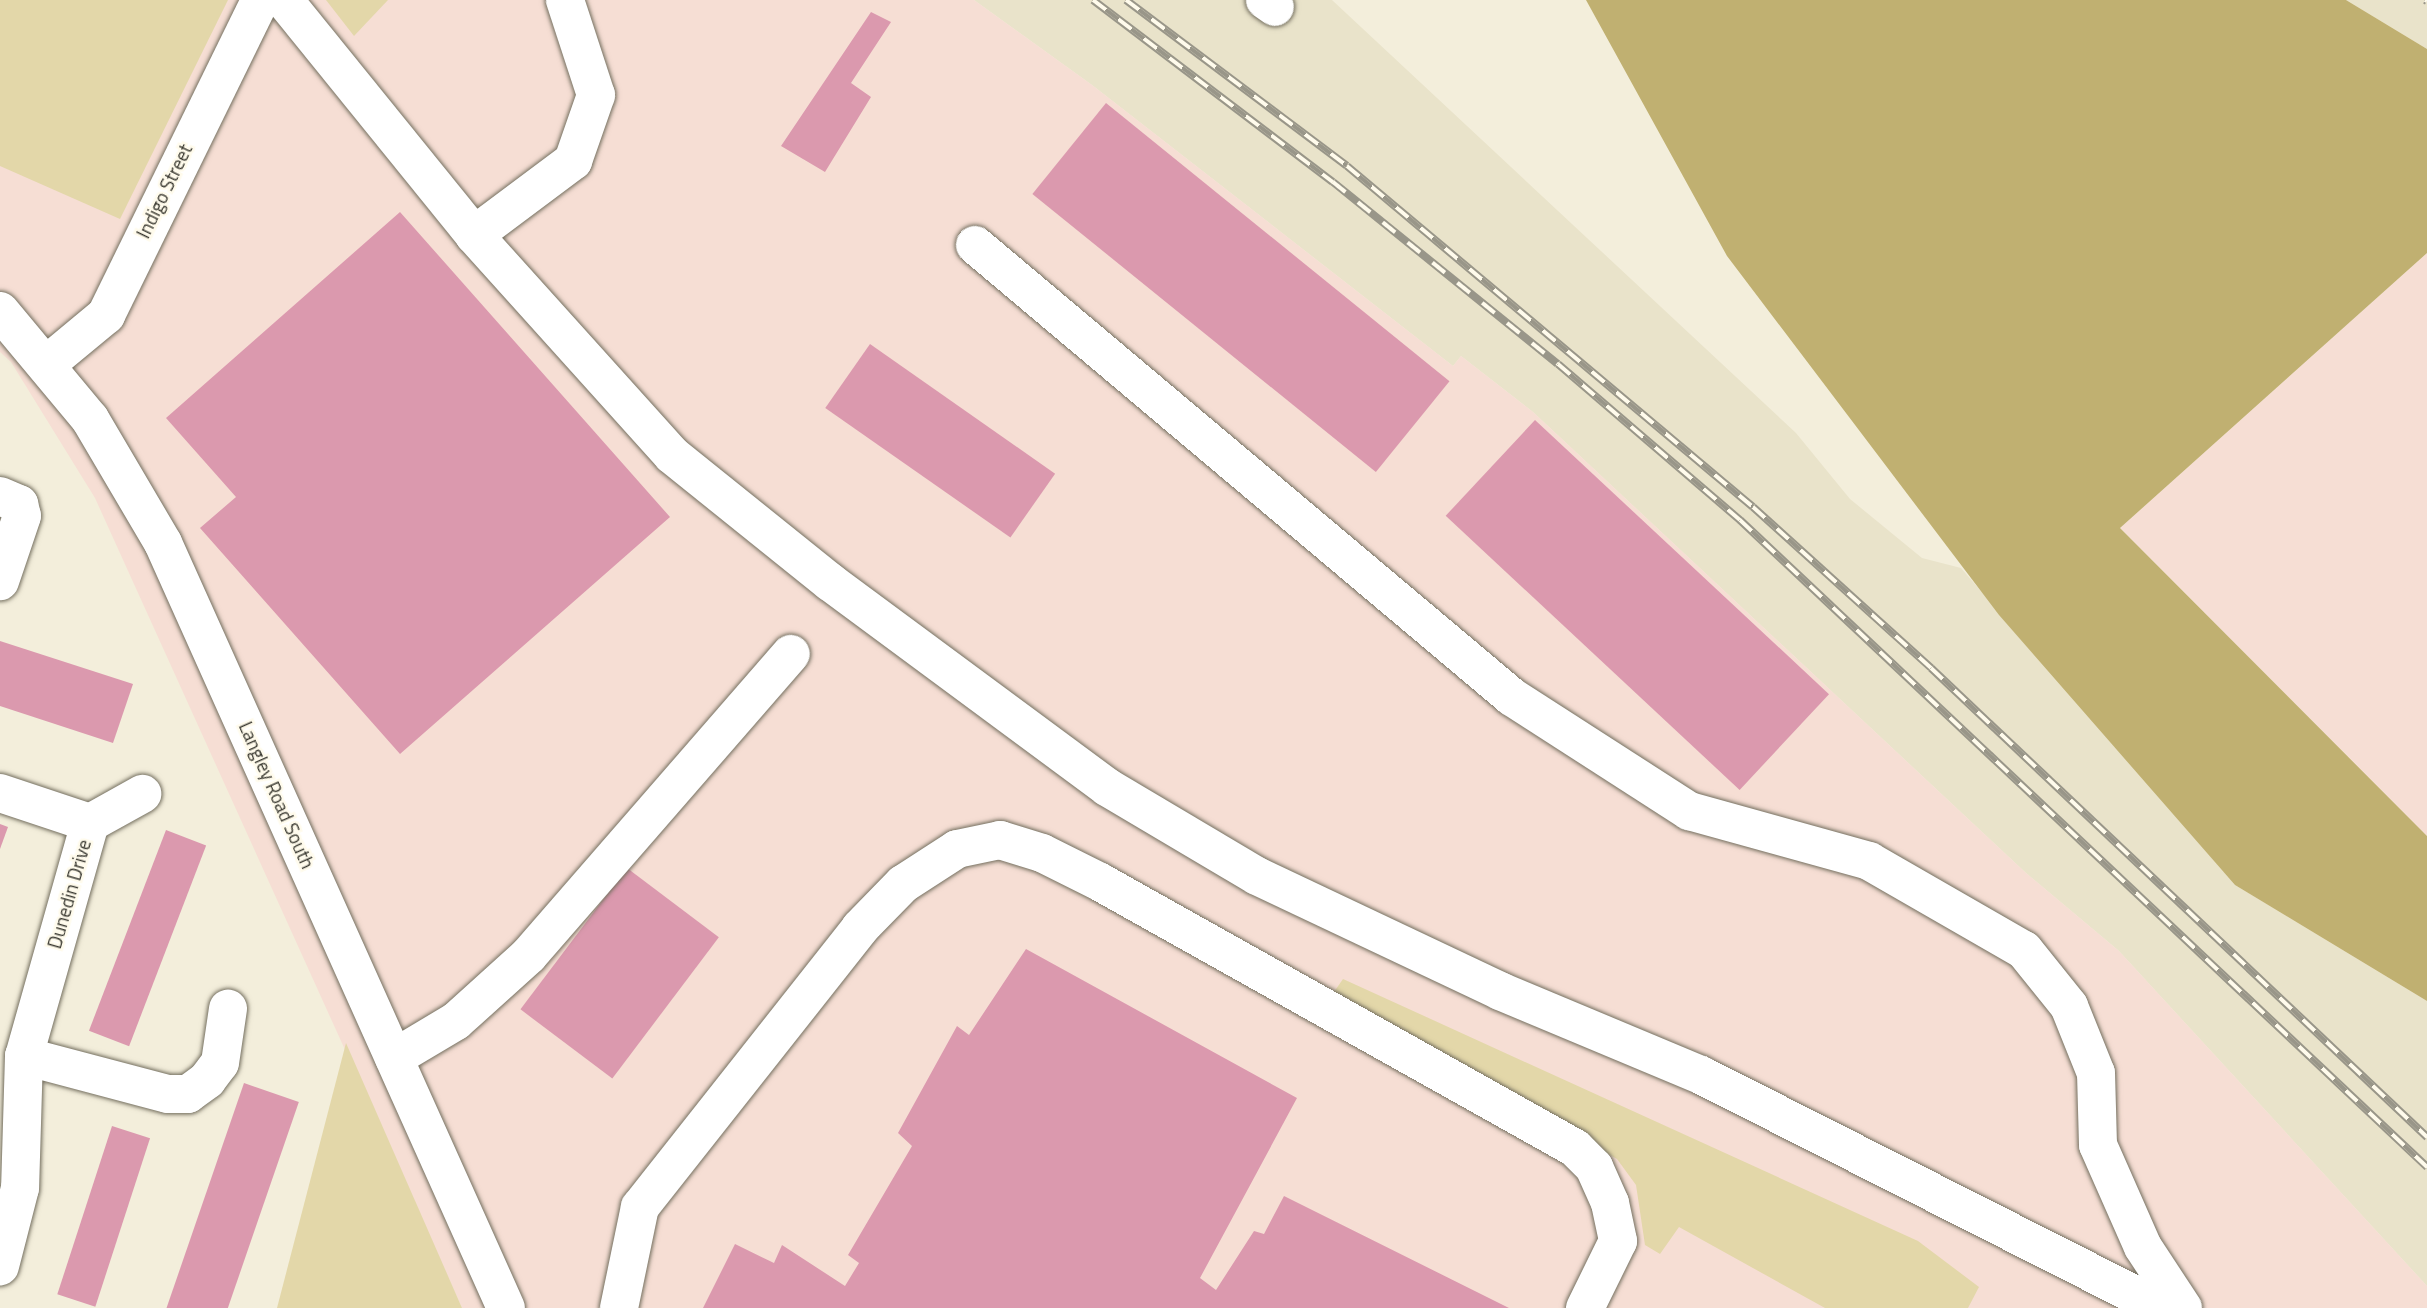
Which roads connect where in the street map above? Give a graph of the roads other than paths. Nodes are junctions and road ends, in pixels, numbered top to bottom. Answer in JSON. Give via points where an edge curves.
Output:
{"nodes":[{"id":1,"x":260,"y":0,"type":"edge"},
{"id":2,"x":284,"y":0,"type":"edge"},
{"id":3,"x":565,"y":0,"type":"edge"},
{"id":4,"x":474,"y":235,"type":"junction"},
{"id":5,"x":975,"y":245,"type":"dead end"},
{"id":6,"x":0,"y":311,"type":"edge"},
{"id":7,"x":47,"y":364,"type":"junction"},
{"id":8,"x":0,"y":496,"type":"edge"},
{"id":9,"x":1,"y":579,"type":"edge"},
{"id":10,"x":791,"y":654,"type":"dead end"},
{"id":11,"x":0,"y":793,"type":"edge"},
{"id":12,"x":142,"y":794,"type":"dead end"},
{"id":13,"x":90,"y":823,"type":"junction"},
{"id":14,"x":228,"y":1009,"type":"dead end"},
{"id":15,"x":23,"y":1056,"type":"junction"},
{"id":16,"x":394,"y":1058,"type":"junction"},
{"id":17,"x":0,"y":1266,"type":"edge"},
{"id":18,"x":1598,"y":1304,"type":"edge"},
{"id":19,"x":506,"y":1308,"type":"edge"},
{"id":20,"x":619,"y":1308,"type":"edge"},
{"id":21,"x":2161,"y":1308,"type":"edge"},
{"id":22,"x":2183,"y":1308,"type":"edge"}],
"edges":[{"from":1,"to":7,"type":"street","name":"Indigo Street","via":[[106,315]]},
{"from":2,"to":4,"type":"street"},
{"from":3,"to":4,"type":"street","via":[[596,95],[573,161]]},
{"from":4,"to":21,"type":"street","via":[[673,455],[830,582],[1107,787],[1256,876],[1500,991],[1701,1075]]},
{"from":5,"to":22,"type":"street","via":[[1512,697],[1689,811],[1869,861],[2024,950],[2069,1006],[2096,1073],[2098,1145],[2143,1247]]},
{"from":6,"to":7,"type":"street","name":"Langley Road South"},
{"from":7,"to":16,"type":"street","name":"Langley Road South","via":[[90,419],[163,542]]},
{"from":8,"to":9,"type":"street","via":[[19,505],[22,516]]},
{"from":10,"to":16,"type":"street","via":[[529,955],[456,1021]]},
{"from":11,"to":13,"type":"street","name":"Dunedin Drive"},
{"from":12,"to":13,"type":"street"},
{"from":13,"to":15,"type":"street","name":"Dunedin Drive"},
{"from":14,"to":15,"type":"street","via":[[220,1063],[208,1080],[188,1094],[167,1094]]},
{"from":15,"to":17,"type":"street","name":"Dunedin Drive","via":[[20,1188]]},
{"from":16,"to":19,"type":"street","name":"Langley Road South"},
{"from":18,"to":20,"type":"street","via":[[1618,1241],[1610,1203],[1594,1167],[1575,1147],[1100,882],[1042,853],[1000,840],[957,849],[903,884],[860,928],[640,1207]]}]}
